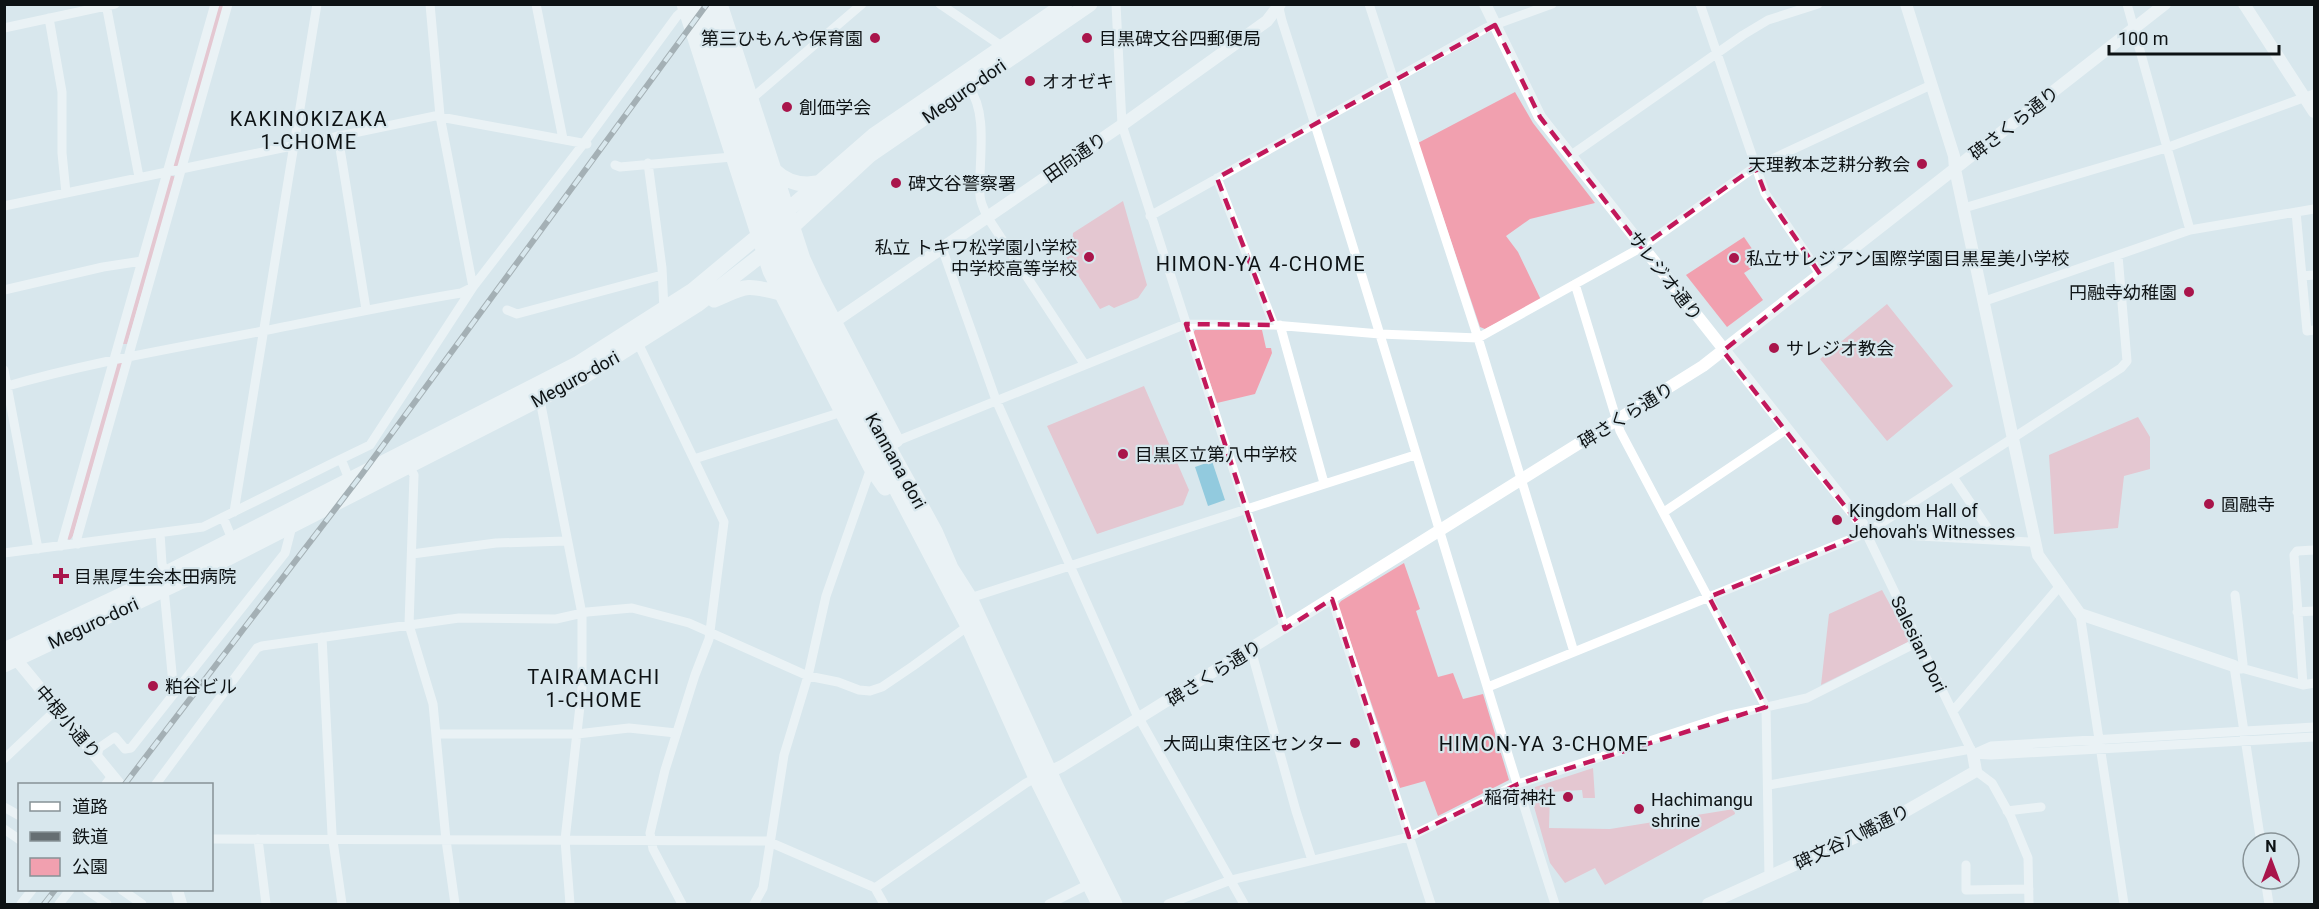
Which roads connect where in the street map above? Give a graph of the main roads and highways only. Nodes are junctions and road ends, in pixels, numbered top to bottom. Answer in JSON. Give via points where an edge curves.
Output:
{"nodes":[{"id":1,"x":708,"y":4,"type":"edge"},
{"id":2,"x":720,"y":4,"type":"edge"},
{"id":3,"x":1065,"y":4,"type":"edge"},
{"id":4,"x":1090,"y":4,"type":"edge"},
{"id":5,"x":689,"y":6,"type":"edge"},
{"id":6,"x":726,"y":81,"type":"junction"},
{"id":7,"x":761,"y":168,"type":"junction"},
{"id":8,"x":817,"y":183,"type":"junction"},
{"id":9,"x":786,"y":210,"type":"junction"},
{"id":10,"x":792,"y":226,"type":"junction"},
{"id":11,"x":758,"y":236,"type":"junction"},
{"id":12,"x":764,"y":253,"type":"junction"},
{"id":13,"x":780,"y":293,"type":"junction"},
{"id":14,"x":697,"y":305,"type":"junction"},
{"id":15,"x":834,"y":361,"type":"junction"},
{"id":16,"x":935,"y":531,"type":"junction"},
{"id":17,"x":926,"y":547,"type":"junction"},
{"id":18,"x":7,"y":654,"type":"edge"},
{"id":19,"x":1042,"y":775,"type":"junction"},
{"id":20,"x":1099,"y":904,"type":"edge"},
{"id":21,"x":1114,"y":904,"type":"edge"}],
"edges":[{"from":1,"to":6,"type":"main road","name":"Kannana dori"},
{"from":2,"to":6,"type":"main road"},
{"from":3,"to":8,"type":"main road","name":"Meguro-dori","via":[[874,135]]},
{"from":4,"to":10,"type":"main road","name":"Meguro-dori","via":[[870,155]]},
{"from":5,"to":6,"type":"main road","name":"Kannana dori"},
{"from":6,"to":7,"type":"main road","name":"Kannana dori"},
{"from":6,"to":7,"type":"main road","via":[[750,100]]},
{"from":6,"to":11,"type":"main road","via":[[732,157]]},
{"from":7,"to":8,"type":"main road","via":[[794,183]]},
{"from":7,"to":9,"type":"main road"},
{"from":7,"to":15,"type":"main road","name":"Kannana dori","via":[[794,265]]},
{"from":8,"to":9,"type":"main road","name":"Meguro-dori"},
{"from":9,"to":10,"type":"main road"},
{"from":9,"to":11,"type":"main road","name":"Meguro-dori"},
{"from":10,"to":12,"type":"main road","name":"Meguro-dori"},
{"from":10,"to":16,"type":"main road","via":[[815,285],[897,441]]},
{"from":11,"to":12,"type":"main road"},
{"from":11,"to":18,"type":"main road","name":"Meguro-dori","via":[[693,290],[577,364]]},
{"from":12,"to":13,"type":"main road"},
{"from":12,"to":14,"type":"main road","name":"Meguro-dori"},
{"from":13,"to":14,"type":"main road","via":[[741,287]]},
{"from":13,"to":17,"type":"main road","via":[[871,468]]},
{"from":14,"to":18,"type":"main road","name":"Meguro-dori","via":[[583,377],[292,526],[164,589]]},
{"from":15,"to":16,"type":"main road","name":"Kannana dori"},
{"from":15,"to":17,"type":"main road","name":"Kannana dori"},
{"from":16,"to":19,"type":"main road","name":"Kannana dori","via":[[970,598]]},
{"from":17,"to":19,"type":"main road","name":"Kannana dori"},
{"from":19,"to":20,"type":"main road","name":"Kannana dori"},
{"from":19,"to":21,"type":"main road","name":"Kannana dori"}]}
